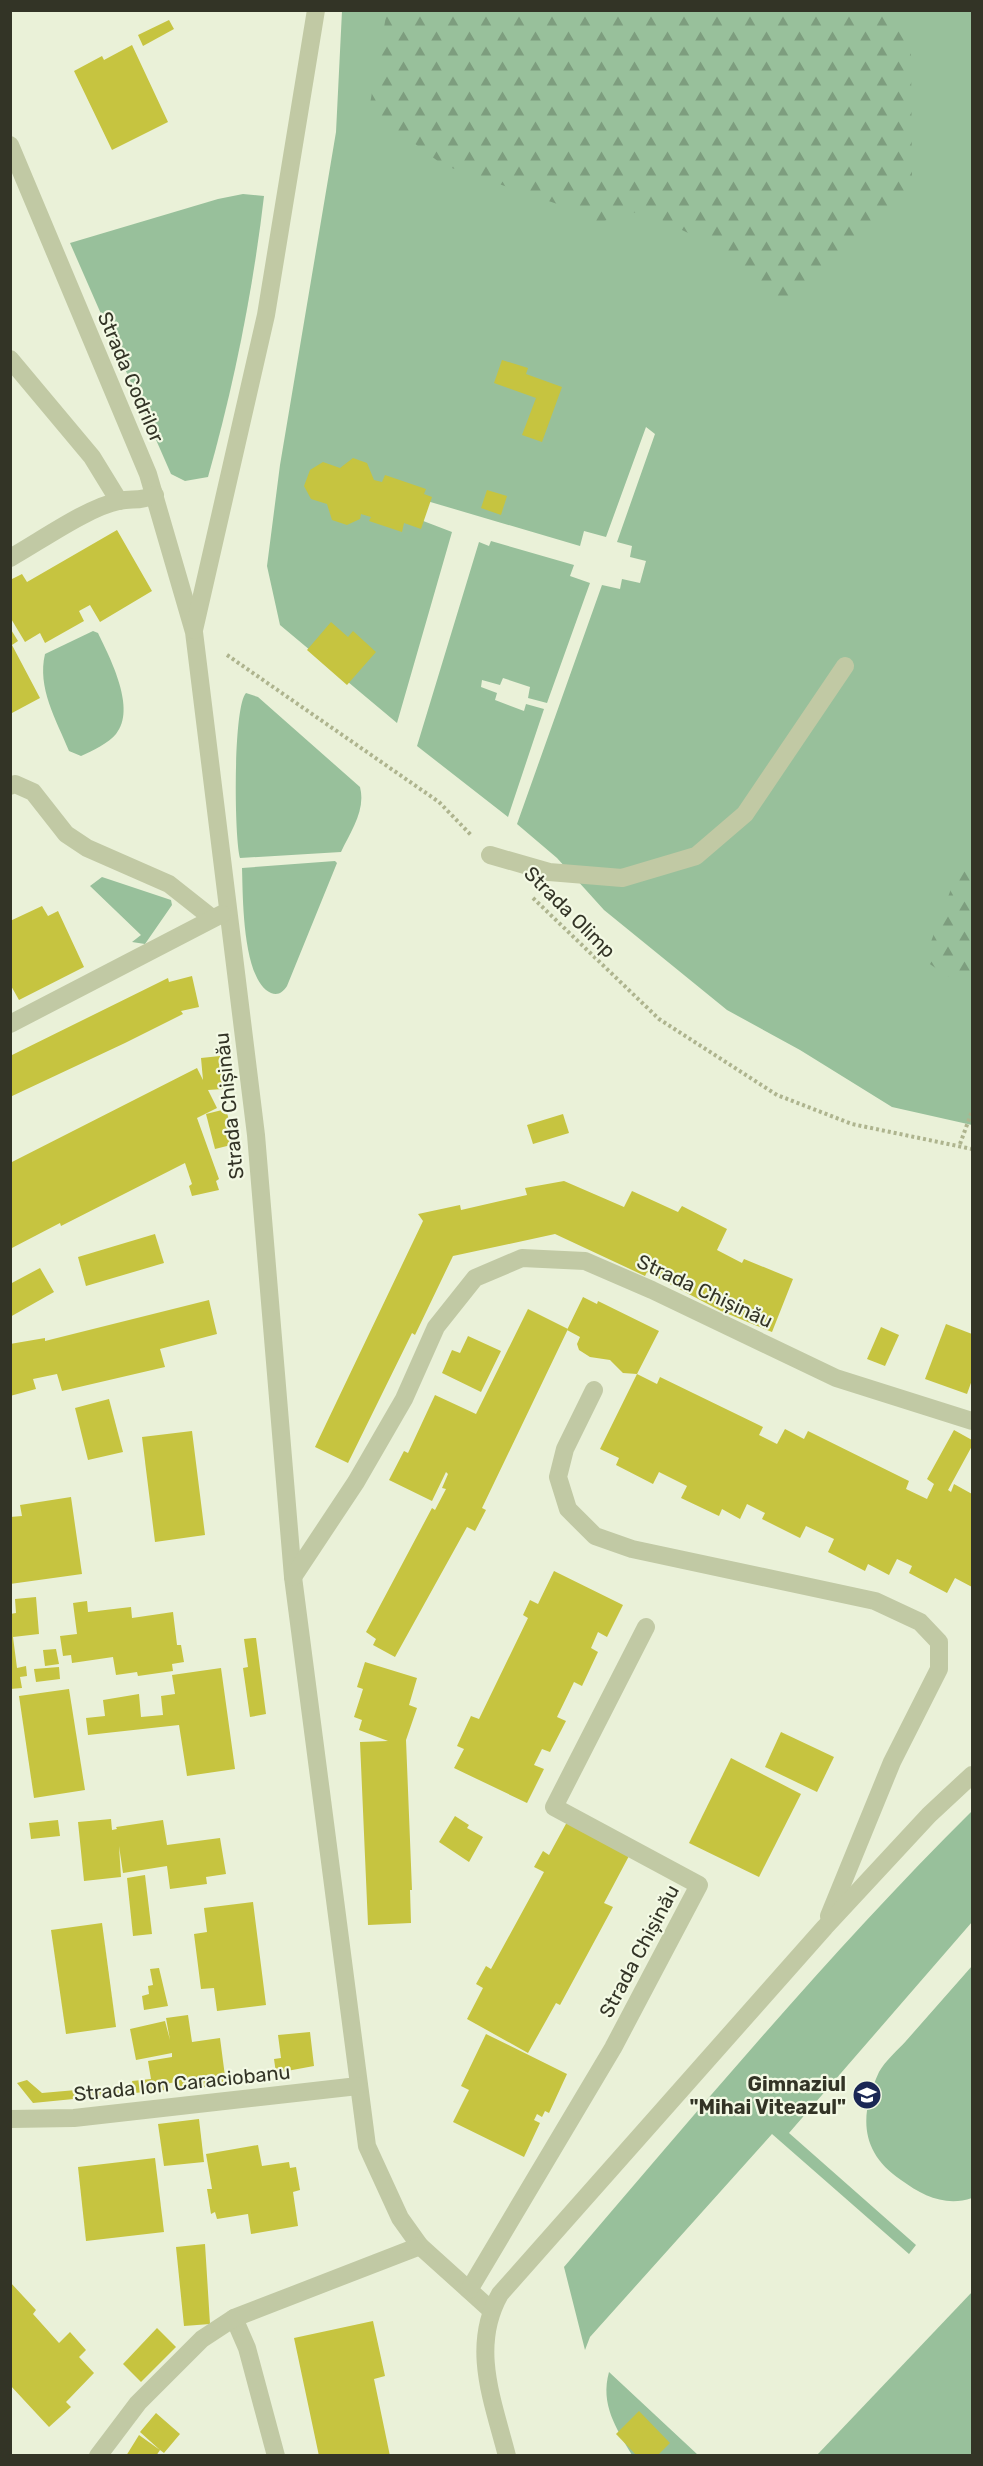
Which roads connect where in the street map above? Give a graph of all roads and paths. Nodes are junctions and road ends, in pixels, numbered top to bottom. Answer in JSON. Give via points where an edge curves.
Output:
{"nodes":[{"id":1,"x":316,"y":10,"type":"edge"},
{"id":2,"x":10,"y":145,"type":"edge"},
{"id":3,"x":10,"y":359,"type":"edge"},
{"id":4,"x":155,"y":495,"type":"junction"},
{"id":5,"x":119,"y":501,"type":"junction"},
{"id":6,"x":10,"y":558,"type":"edge"},
{"id":7,"x":194,"y":632,"type":"junction"},
{"id":8,"x":845,"y":666,"type":"dead end"},
{"id":9,"x":10,"y":786,"type":"edge"},
{"id":10,"x":490,"y":855,"type":"joint"},
{"id":11,"x":531,"y":896,"type":"dead end"},
{"id":12,"x":219,"y":915,"type":"junction"},
{"id":13,"x":10,"y":1024,"type":"edge"},
{"id":14,"x":972,"y":1110,"type":"edge"},
{"id":15,"x":960,"y":1144,"type":"junction"},
{"id":16,"x":972,"y":1149,"type":"edge"},
{"id":17,"x":594,"y":1390,"type":"dead end"},
{"id":18,"x":972,"y":1421,"type":"edge"},
{"id":19,"x":293,"y":1577,"type":"junction"},
{"id":20,"x":646,"y":1626,"type":"dead end"},
{"id":21,"x":972,"y":1775,"type":"edge"},
{"id":22,"x":825,"y":1927,"type":"junction"},
{"id":23,"x":358,"y":2086,"type":"junction"},
{"id":24,"x":10,"y":2119,"type":"edge"},
{"id":25,"x":420,"y":2246,"type":"junction"},
{"id":26,"x":469,"y":2290,"type":"junction"},
{"id":27,"x":491,"y":2310,"type":"junction"},
{"id":28,"x":234,"y":2318,"type":"junction"},
{"id":29,"x":98,"y":2456,"type":"edge"},
{"id":30,"x":276,"y":2456,"type":"edge"},
{"id":31,"x":507,"y":2456,"type":"edge"}],
"edges":[{"from":1,"to":7,"type":"street","via":[[266,315]]},
{"from":2,"to":4,"type":"street","name":"Strada Codrilor"},
{"from":3,"to":5,"type":"street","via":[[92,457]]},
{"from":4,"to":5,"type":"street","via":[[139,502]]},
{"from":4,"to":7,"type":"street","name":"Strada Codrilor"},
{"from":5,"to":6,"type":"street"},
{"from":7,"to":10,"type":"path","via":[[439,802]]},
{"from":7,"to":12,"type":"street","name":"Strada Chișinău"},
{"from":8,"to":10,"type":"street","via":[[745,814],[696,856],[622,878],[549,872]]},
{"from":9,"to":12,"type":"street","via":[[15,784],[33,792],[66,834],[87,848],[170,884]]},
{"from":11,"to":15,"type":"path","name":"Strada Olimp","via":[[659,1019],[777,1095],[852,1124]]},
{"from":12,"to":13,"type":"street"},
{"from":12,"to":19,"type":"street","name":"Strada Chișinău","via":[[256,1135]]},
{"from":14,"to":15,"type":"path"},
{"from":15,"to":16,"type":"path","name":"Strada Olimp"},
{"from":17,"to":22,"type":"street","via":[[566,1449],[558,1477],[568,1509],[595,1536],[632,1549],[875,1601],[920,1622],[939,1642],[939,1669],[892,1762]]},
{"from":18,"to":19,"type":"street","name":"Strada Chișinău","via":[[836,1378],[585,1261],[522,1258],[474,1278],[436,1327],[404,1399]]},
{"from":19,"to":23,"type":"street","name":"Strada Chișinău"},
{"from":20,"to":26,"type":"street","name":"Strada Chișinău","via":[[554,1807],[699,1885],[614,2048]]},
{"from":21,"to":22,"type":"street","via":[[929,1815]]},
{"from":22,"to":27,"type":"street","via":[[500,2294]]},
{"from":23,"to":24,"type":"street","name":"Strada Ion Caraciobanu","via":[[74,2118]]},
{"from":23,"to":25,"type":"street","name":"Strada Chișinău","via":[[368,2146],[400,2218]]},
{"from":25,"to":26,"type":"street","name":"Strada Chișinău"},
{"from":25,"to":28,"type":"street"},
{"from":26,"to":27,"type":"street","name":"Strada Chișinău"},
{"from":27,"to":31,"type":"street","via":[[484,2332],[484,2359]]},
{"from":28,"to":29,"type":"street","via":[[202,2338],[138,2403]]},
{"from":28,"to":30,"type":"street","via":[[248,2348]]}]}
